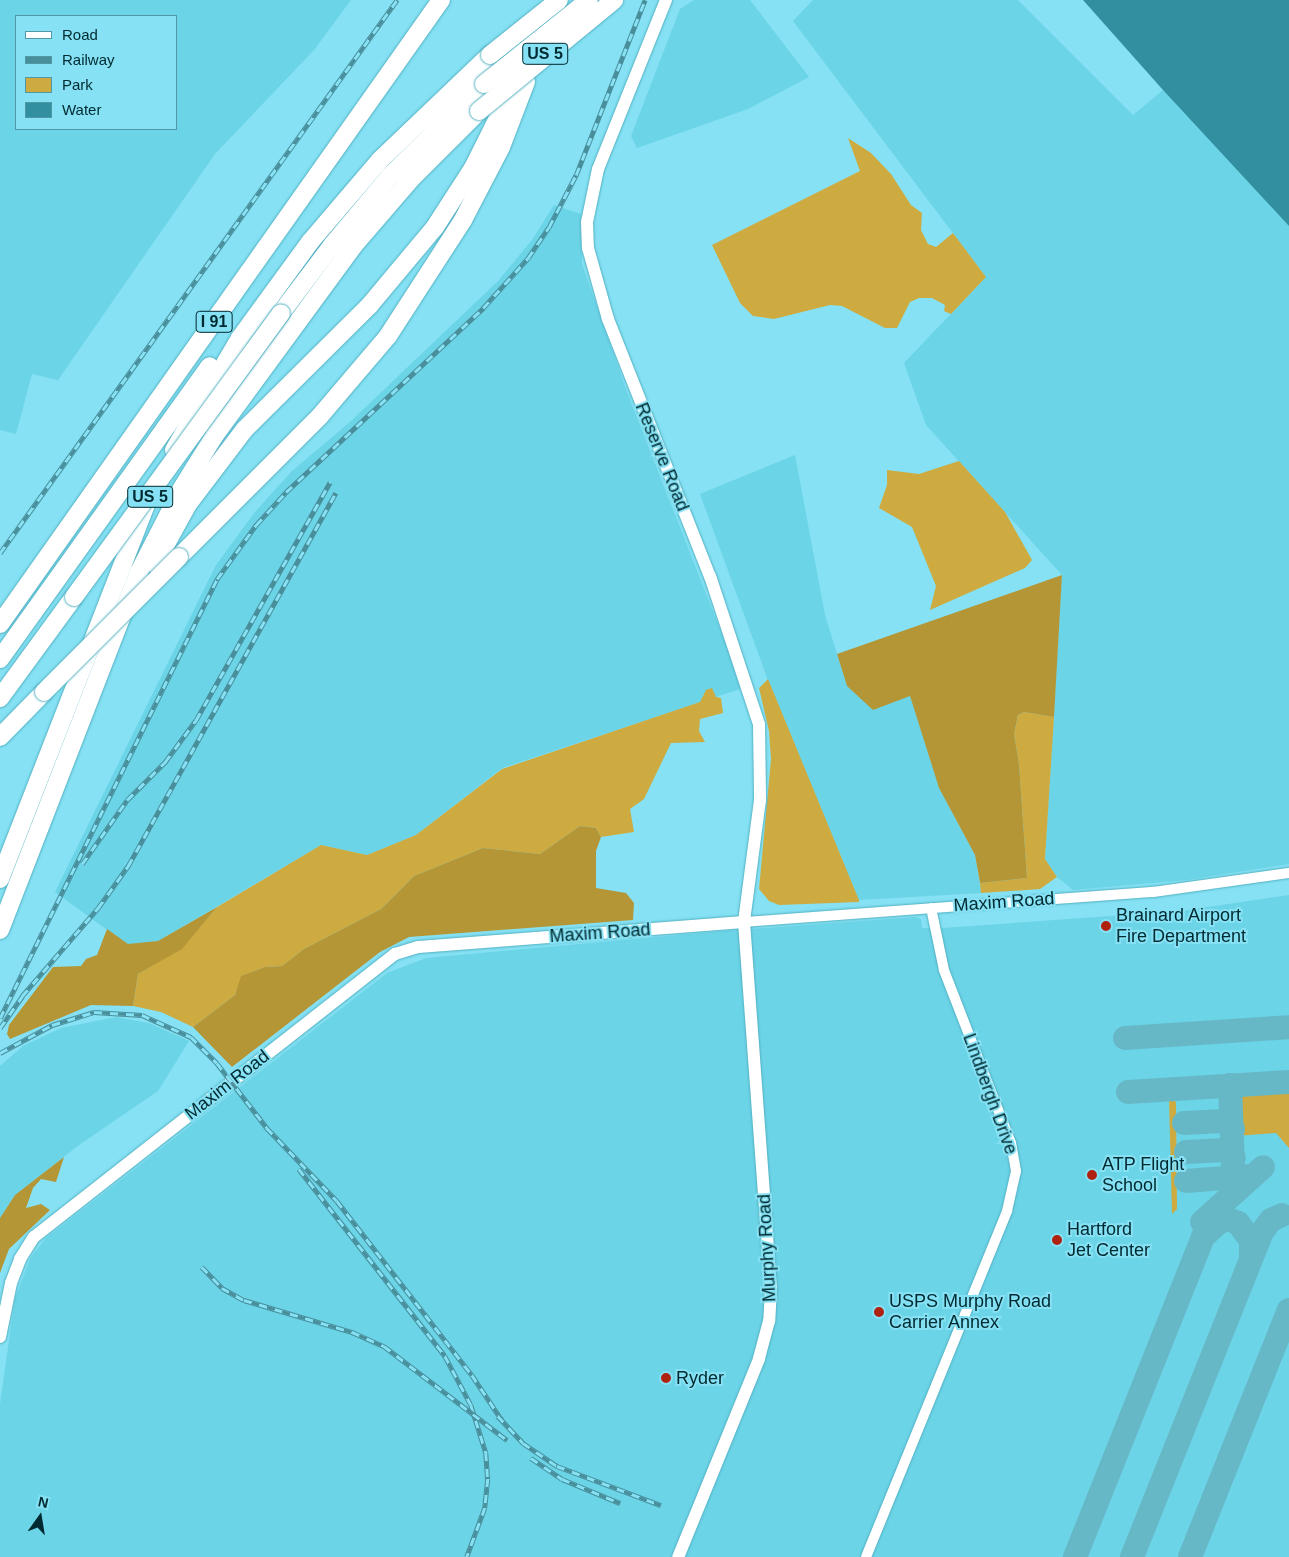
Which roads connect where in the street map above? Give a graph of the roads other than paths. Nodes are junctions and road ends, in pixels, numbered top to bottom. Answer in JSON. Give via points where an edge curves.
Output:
{"nodes":[{"id":1,"x":441,"y":0,"type":"edge"},
{"id":2,"x":552,"y":0,"type":"edge"},
{"id":3,"x":559,"y":0,"type":"edge"},
{"id":4,"x":589,"y":0,"type":"edge"},
{"id":5,"x":614,"y":0,"type":"edge"},
{"id":6,"x":666,"y":0,"type":"edge"},
{"id":7,"x":534,"y":58,"type":"junction"},
{"id":8,"x":380,"y":160,"type":"junction"},
{"id":9,"x":0,"y":624,"type":"edge"},
{"id":10,"x":0,"y":659,"type":"edge"},
{"id":11,"x":0,"y":698,"type":"edge"},
{"id":12,"x":88,"y":704,"type":"junction"},
{"id":13,"x":0,"y":737,"type":"edge"},
{"id":14,"x":1289,"y":873,"type":"edge"},
{"id":15,"x":0,"y":879,"type":"edge"},
{"id":16,"x":931,"y":908,"type":"junction"},
{"id":17,"x":744,"y":922,"type":"junction"},
{"id":18,"x":0,"y":930,"type":"edge"},
{"id":19,"x":0,"y":1337,"type":"edge"},
{"id":20,"x":678,"y":1557,"type":"edge"},
{"id":21,"x":866,"y":1557,"type":"edge"}],
"edges":[{"from":1,"to":9,"type":"highway","number":"I 91"},
{"from":2,"to":7,"type":"highway","bridge":true},
{"from":3,"to":8,"type":"highway","number":"US 5","bridge":true,"via":[[490,55]]},
{"from":4,"to":11,"type":"highway","bridge":true,"via":[[484,84],[390,176],[332,244]]},
{"from":5,"to":12,"type":"highway","number":"US 5","bridge":true,"via":[[479,111],[411,179],[354,245],[206,448],[145,558]]},
{"from":6,"to":17,"type":"street","name":"Reserve Road","via":[[598,169],[587,222],[588,248],[608,319],[710,576],[759,724],[760,800]]},
{"from":7,"to":12,"type":"highway","bridge":true,"via":[[511,92],[473,168],[424,242],[369,306],[256,417],[193,498],[150,573],[112,666]]},
{"from":7,"to":13,"type":"highway","bridge":true,"via":[[516,112],[453,239],[388,336],[314,423]]},
{"from":8,"to":10,"type":"highway","via":[[346,186],[284,263]]},
{"from":8,"to":15,"type":"highway","number":"US 5","via":[[310,242],[258,312],[211,384],[169,460],[125,553]]},
{"from":12,"to":18,"type":"highway","number":"US 5"},
{"from":14,"to":16,"type":"street","name":"Maxim Road","via":[[1166,890]]},
{"from":16,"to":17,"type":"street","name":"Maxim Road"},
{"from":16,"to":21,"type":"street","name":"Lindbergh Drive","via":[[944,970],[1011,1143],[1016,1172],[1007,1211]]},
{"from":17,"to":19,"type":"street","name":"Maxim Road","via":[[418,947],[395,954],[34,1237],[20,1259],[11,1283]]},
{"from":17,"to":20,"type":"street","name":"Murphy Road","via":[[770,1251],[771,1305],[758,1358]]}]}
